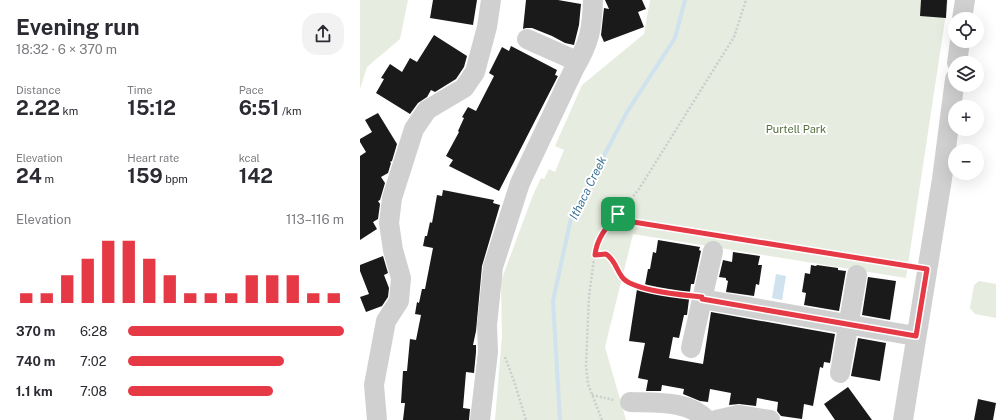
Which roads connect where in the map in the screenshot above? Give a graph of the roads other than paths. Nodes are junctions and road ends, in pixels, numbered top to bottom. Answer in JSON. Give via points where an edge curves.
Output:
{"nodes":[{"id":1,"x":491,"y":0,"type":"edge"},
{"id":2,"x":593,"y":0,"type":"edge"},
{"id":3,"x":965,"y":0,"type":"edge"},
{"id":4,"x":963,"y":12,"type":"edge"},
{"id":5,"x":527,"y":39,"type":"dead end"},
{"id":6,"x":575,"y":67,"type":"junction"},
{"id":7,"x":953,"y":92,"type":"edge"},
{"id":8,"x":715,"y":240,"type":"road end"},
{"id":9,"x":857,"y":275,"type":"dead end"},
{"id":10,"x":702,"y":298,"type":"junction"},
{"id":11,"x":848,"y":324,"type":"junction"},
{"id":12,"x":916,"y":336,"type":"junction"},
{"id":13,"x":691,"y":348,"type":"dead end"},
{"id":14,"x":840,"y":373,"type":"dead end"},
{"id":15,"x":630,"y":402,"type":"road end"},
{"id":16,"x":377,"y":420,"type":"edge"},
{"id":17,"x":480,"y":420,"type":"edge"},
{"id":18,"x":707,"y":420,"type":"edge"},
{"id":19,"x":716,"y":420,"type":"edge"},
{"id":20,"x":770,"y":420,"type":"edge"},
{"id":21,"x":903,"y":420,"type":"edge"}],
"edges":[{"from":1,"to":16,"type":"street","via":[[475,72],[464,88],[427,110],[414,129],[392,198],[389,222],[401,278],[399,301],[386,321],[374,385]]},
{"from":2,"to":6,"type":"street","via":[[592,24],[585,50]]},
{"from":3,"to":4,"type":"street"},
{"from":5,"to":6,"type":"street","via":[[572,59]]},
{"from":6,"to":17,"type":"street","via":[[520,183],[493,266],[487,325],[488,352]]},
{"from":7,"to":12,"type":"street"},
{"from":8,"to":10,"type":"street"},
{"from":9,"to":11,"type":"street"},
{"from":10,"to":11,"type":"street"},
{"from":10,"to":13,"type":"street"},
{"from":11,"to":12,"type":"street"},
{"from":11,"to":14,"type":"street"},
{"from":12,"to":21,"type":"street"},
{"from":15,"to":18,"type":"street","via":[[680,405],[694,410]]},
{"from":19,"to":20,"type":"street","via":[[738,415]]}]}
